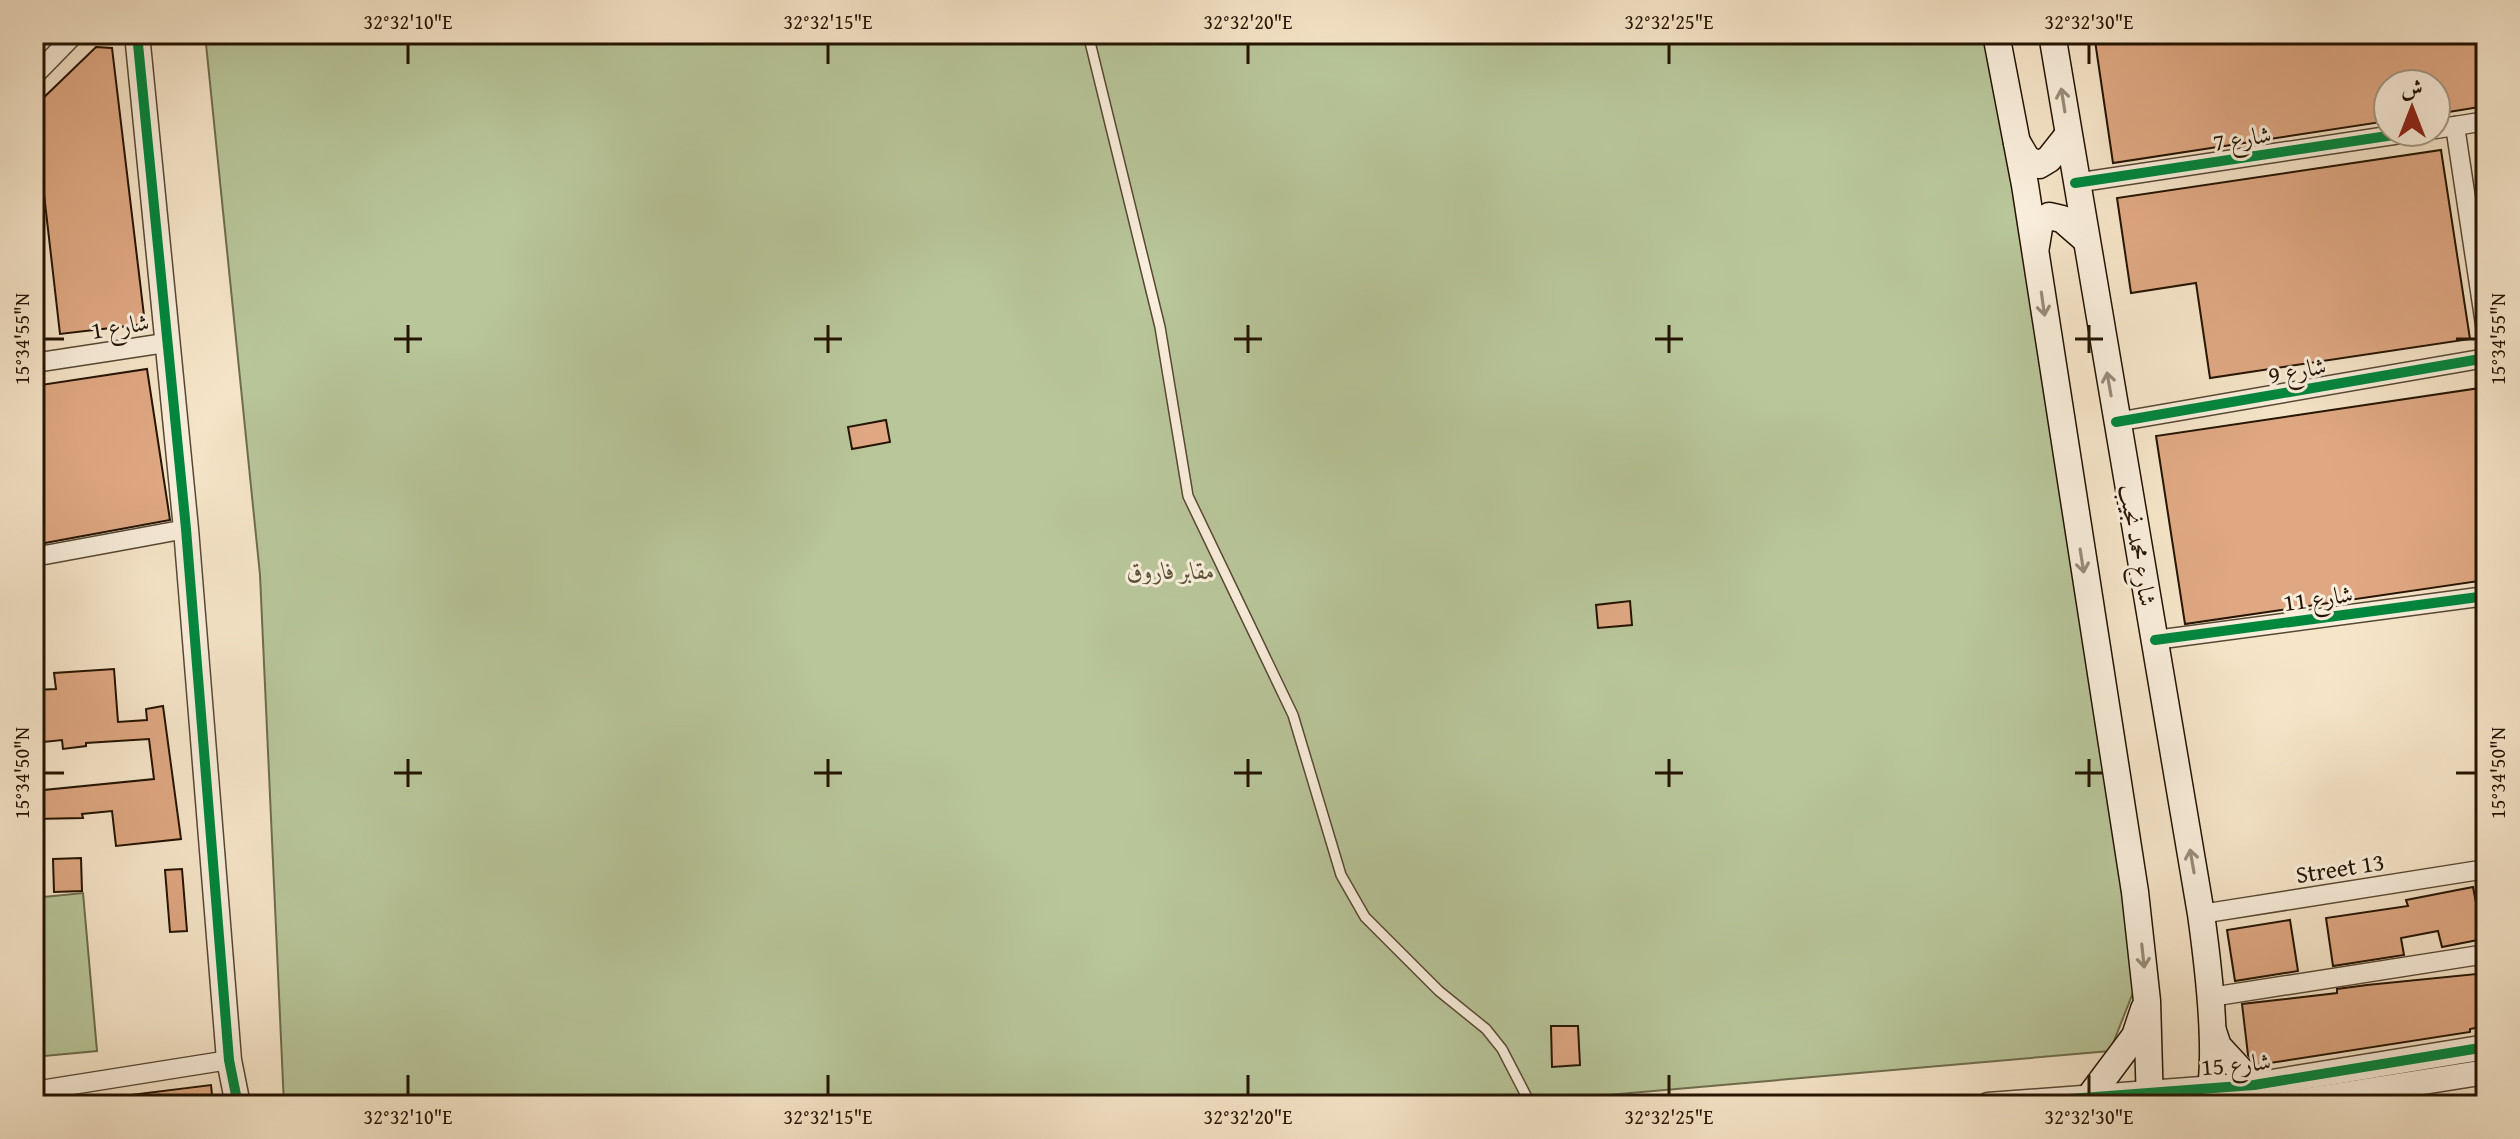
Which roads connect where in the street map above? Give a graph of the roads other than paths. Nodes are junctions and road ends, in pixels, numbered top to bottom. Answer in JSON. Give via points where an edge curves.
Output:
{"nodes":[{"id":1,"x":75,"y":34,"type":"edge"},
{"id":2,"x":137,"y":34,"type":"edge"},
{"id":3,"x":1088,"y":34,"type":"edge"},
{"id":4,"x":1996,"y":34,"type":"edge"},
{"id":5,"x":2052,"y":34,"type":"edge"},
{"id":6,"x":34,"y":76,"type":"edge"},
{"id":7,"x":2486,"y":121,"type":"edge"},
{"id":8,"x":2452,"y":126,"type":"edge"},
{"id":9,"x":2455,"y":126,"type":"junction"},
{"id":10,"x":2068,"y":135,"type":"junction"},
{"id":11,"x":2372,"y":138,"type":"edge"},
{"id":12,"x":2017,"y":142,"type":"junction"},
{"id":13,"x":2075,"y":183,"type":"junction"},
{"id":14,"x":2085,"y":239,"type":"junction"},
{"id":15,"x":2036,"y":255,"type":"junction"},
{"id":16,"x":2486,"y":331,"type":"edge"},
{"id":17,"x":165,"y":343,"type":"junction"},
{"id":18,"x":2486,"y":358,"type":"edge"},
{"id":19,"x":34,"y":363,"type":"edge"},
{"id":20,"x":2116,"y":422,"type":"junction"},
{"id":21,"x":186,"y":529,"type":"junction"},
{"id":22,"x":34,"y":557,"type":"edge"},
{"id":23,"x":2486,"y":596,"type":"edge"},
{"id":24,"x":2155,"y":640,"type":"junction"},
{"id":25,"x":2486,"y":869,"type":"edge"},
{"id":26,"x":2201,"y":914,"type":"junction"},
{"id":27,"x":2486,"y":954,"type":"edge"},
{"id":28,"x":2147,"y":1001,"type":"junction"},
{"id":29,"x":2210,"y":1008,"type":"junction"},
{"id":30,"x":2486,"y":1047,"type":"edge"},
{"id":31,"x":229,"y":1060,"type":"junction"},
{"id":32,"x":2486,"y":1072,"type":"edge"},
{"id":33,"x":2254,"y":1085,"type":"junction"},
{"id":34,"x":34,"y":1091,"type":"edge"},
{"id":35,"x":2091,"y":1095,"type":"junction"},
{"id":36,"x":2210,"y":1096,"type":"edge"},
{"id":37,"x":2150,"y":1098,"type":"edge"},
{"id":38,"x":2320,"y":1102,"type":"edge"},
{"id":39,"x":238,"y":1105,"type":"edge"},
{"id":40,"x":1531,"y":1105,"type":"edge"},
{"id":41,"x":1988,"y":1105,"type":"edge"},
{"id":42,"x":2277,"y":1105,"type":"edge"}],
"edges":[{"from":1,"to":6,"type":"street"},
{"from":2,"to":17,"type":"street"},
{"from":3,"to":40,"type":"lane","via":[[1160,327],[1188,496],[1293,715],[1341,875],[1365,917],[1439,991],[1486,1029],[1518,1075]]},
{"from":4,"to":12,"type":"main road"},
{"from":10,"to":5,"type":"main road","name":"شارع محمد نجيب","one_way":true},
{"from":7,"to":9,"type":"street"},
{"from":8,"to":9,"type":"street"},
{"from":9,"to":16,"type":"street"},
{"from":10,"to":12,"type":"main road","via":[[2039,165],[2027,159]]},
{"from":10,"to":13,"type":"main road","name":"شارع محمد نجيب"},
{"from":11,"to":13,"type":"street","name":"شارع 7"},
{"from":12,"to":15,"type":"main road"},
{"from":13,"to":14,"type":"main road","name":"شارع محمد نجيب"},
{"from":14,"to":15,"type":"main road","via":[[2062,219],[2043,218]]},
{"from":20,"to":14,"type":"main road","name":"شارع محمد نجيب","one_way":true},
{"from":15,"to":28,"type":"main road","one_way":true,"via":[[2135,892]]},
{"from":17,"to":19,"type":"street","name":"شارع 1"},
{"from":17,"to":21,"type":"street"},
{"from":18,"to":20,"type":"street","name":"شارع 9"},
{"from":20,"to":24,"type":"main road","name":"شارع محمد نجيب"},
{"from":21,"to":22,"type":"street"},
{"from":21,"to":31,"type":"street"},
{"from":23,"to":24,"type":"street","name":"شارع 11"},
{"from":26,"to":24,"type":"main road","name":"شارع محمد نجيب","one_way":true},
{"from":25,"to":26,"type":"street","name":"Street 13"},
{"from":26,"to":29,"type":"main road","name":"شارع محمد نجيب"},
{"from":27,"to":29,"type":"street"},
{"from":28,"to":35,"type":"main road","via":[[2135,1036]]},
{"from":28,"to":37,"type":"main road"},
{"from":29,"to":33,"type":"main road","via":[[2218,1046]]},
{"from":29,"to":36,"type":"main road","name":"شارع محمد نجيب"},
{"from":30,"to":33,"type":"street","name":"شارع 15"},
{"from":31,"to":34,"type":"street"},
{"from":31,"to":39,"type":"street"},
{"from":32,"to":38,"type":"street","name":"شارع 15"},
{"from":33,"to":36,"type":"street","name":"شارع 15"},
{"from":35,"to":37,"type":"street","name":"شارع 15"},
{"from":35,"to":41,"type":"street","name":"شارع 15"},
{"from":36,"to":37,"type":"street","name":"شارع 15"},
{"from":38,"to":42,"type":"street","name":"شارع 15"}]}
